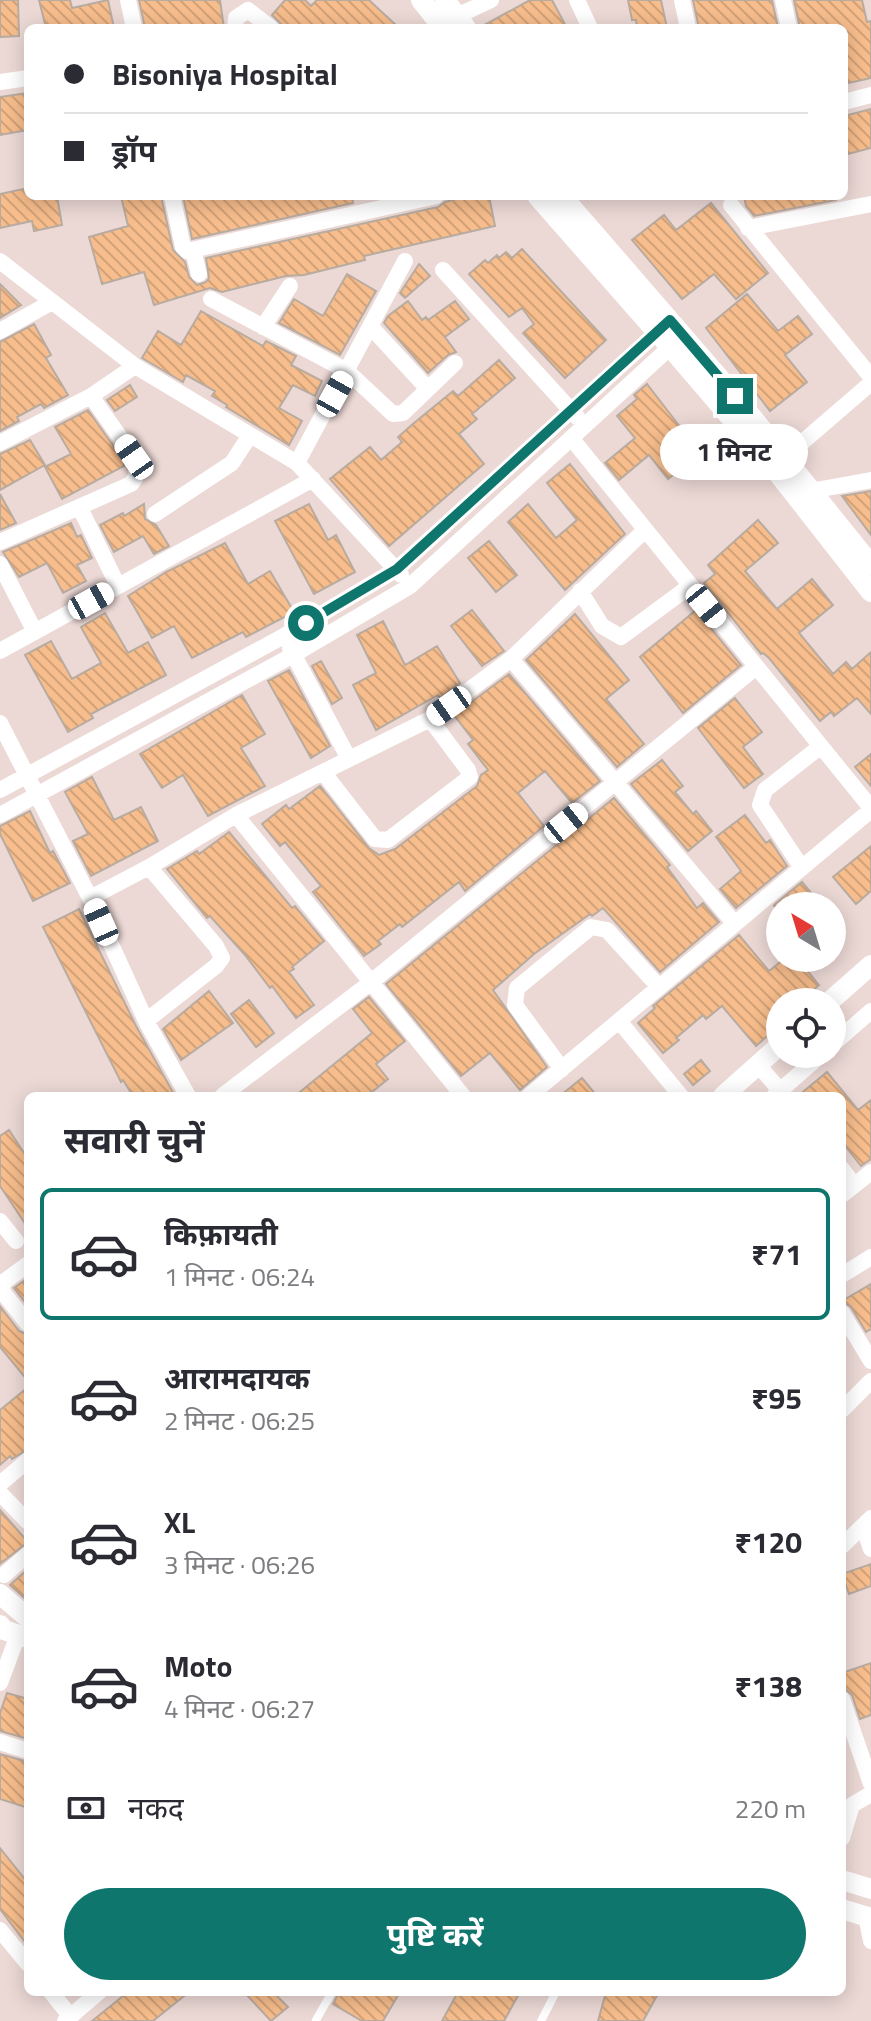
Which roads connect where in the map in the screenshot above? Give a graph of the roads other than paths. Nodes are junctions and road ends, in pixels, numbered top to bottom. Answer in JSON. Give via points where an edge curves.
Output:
{"nodes":[{"id":1,"x":128,"y":0,"type":"edge"},
{"id":2,"x":421,"y":0,"type":"edge"},
{"id":3,"x":491,"y":0,"type":"edge"},
{"id":4,"x":577,"y":0,"type":"edge"},
{"id":5,"x":682,"y":0,"type":"edge"},
{"id":6,"x":783,"y":0,"type":"edge"},
{"id":7,"x":453,"y":18,"type":"edge"},
{"id":8,"x":133,"y":24,"type":"edge"},
{"id":9,"x":235,"y":24,"type":"edge"},
{"id":10,"x":266,"y":24,"type":"edge"},
{"id":11,"x":588,"y":24,"type":"edge"},
{"id":12,"x":687,"y":24,"type":"edge"},
{"id":13,"x":788,"y":24,"type":"edge"},
{"id":14,"x":24,"y":79,"type":"edge"},
{"id":15,"x":0,"y":82,"type":"edge"},
{"id":16,"x":871,"y":95,"type":"edge"},
{"id":17,"x":848,"y":101,"type":"edge"},
{"id":18,"x":173,"y":200,"type":"edge"},
{"id":19,"x":418,"y":200,"type":"edge"},
{"id":20,"x":541,"y":200,"type":"edge"},
{"id":21,"x":565,"y":200,"type":"edge"},
{"id":22,"x":871,"y":204,"type":"edge"},
{"id":23,"x":731,"y":205,"type":"dead end"},
{"id":24,"x":748,"y":228,"type":"junction"},
{"id":25,"x":193,"y":250,"type":"junction"},
{"id":26,"x":0,"y":261,"type":"edge"},
{"id":27,"x":405,"y":261,"type":"dead end"},
{"id":28,"x":443,"y":270,"type":"dead end"},
{"id":29,"x":199,"y":274,"type":"dead end"},
{"id":30,"x":290,"y":286,"type":"dead end"},
{"id":31,"x":211,"y":299,"type":"dead end"},
{"id":32,"x":52,"y":302,"type":"junction"},
{"id":33,"x":263,"y":327,"type":"junction"},
{"id":34,"x":371,"y":327,"type":"junction"},
{"id":35,"x":0,"y":331,"type":"edge"},
{"id":36,"x":670,"y":334,"type":"junction"},
{"id":37,"x":455,"y":363,"type":"dead end"},
{"id":38,"x":135,"y":366,"type":"junction"},
{"id":39,"x":347,"y":371,"type":"junction"},
{"id":40,"x":871,"y":377,"type":"edge"},
{"id":41,"x":871,"y":383,"type":"edge"},
{"id":42,"x":428,"y":389,"type":"junction"},
{"id":43,"x":91,"y":396,"type":"junction"},
{"id":44,"x":572,"y":411,"type":"junction"},
{"id":45,"x":586,"y":427,"type":"junction"},
{"id":46,"x":250,"y":435,"type":"junction"},
{"id":47,"x":572,"y":439,"type":"junction"},
{"id":48,"x":0,"y":443,"type":"edge"},
{"id":49,"x":784,"y":458,"type":"junction"},
{"id":50,"x":297,"y":463,"type":"junction"},
{"id":51,"x":313,"y":479,"type":"junction"},
{"id":52,"x":871,"y":480,"type":"edge"},
{"id":53,"x":810,"y":491,"type":"junction"},
{"id":54,"x":80,"y":508,"type":"junction"},
{"id":55,"x":155,"y":514,"type":"dead end"},
{"id":56,"x":645,"y":530,"type":"junction"},
{"id":57,"x":0,"y":542,"type":"edge"},
{"id":58,"x":0,"y":564,"type":"edge"},
{"id":59,"x":871,"y":565,"type":"edge"},
{"id":60,"x":397,"y":569,"type":"junction"},
{"id":61,"x":118,"y":586,"type":"junction"},
{"id":62,"x":410,"y":586,"type":"junction"},
{"id":63,"x":690,"y":586,"type":"junction"},
{"id":64,"x":580,"y":591,"type":"junction"},
{"id":65,"x":871,"y":592,"type":"edge"},
{"id":66,"x":35,"y":632,"type":"junction"},
{"id":67,"x":284,"y":636,"type":"junction"},
{"id":68,"x":0,"y":651,"type":"edge"},
{"id":69,"x":293,"y":655,"type":"junction"},
{"id":70,"x":511,"y":659,"type":"junction"},
{"id":71,"x":756,"y":667,"type":"junction"},
{"id":72,"x":430,"y":719,"type":"junction"},
{"id":73,"x":0,"y":723,"type":"edge"},
{"id":74,"x":821,"y":746,"type":"junction"},
{"id":75,"x":349,"y":759,"type":"junction"},
{"id":76,"x":323,"y":772,"type":"junction"},
{"id":77,"x":27,"y":776,"type":"junction"},
{"id":78,"x":615,"y":783,"type":"junction"},
{"id":79,"x":0,"y":790,"type":"edge"},
{"id":80,"x":36,"y":796,"type":"junction"},
{"id":81,"x":871,"y":809,"type":"edge"},
{"id":82,"x":0,"y":815,"type":"edge"},
{"id":83,"x":236,"y":815,"type":"junction"},
{"id":84,"x":149,"y":867,"type":"junction"},
{"id":85,"x":802,"y":868,"type":"junction"},
{"id":86,"x":90,"y":898,"type":"junction"},
{"id":87,"x":735,"y":924,"type":"junction"},
{"id":88,"x":871,"y":965,"type":"edge"},
{"id":89,"x":370,"y":983,"type":"junction"},
{"id":90,"x":659,"y":987,"type":"junction"},
{"id":91,"x":845,"y":988,"type":"edge"},
{"id":92,"x":871,"y":1011,"type":"edge"},
{"id":93,"x":146,"y":1021,"type":"junction"},
{"id":94,"x":619,"y":1021,"type":"junction"},
{"id":95,"x":846,"y":1033,"type":"edge"},
{"id":96,"x":766,"y":1058,"type":"edge"},
{"id":97,"x":758,"y":1065,"type":"junction"},
{"id":98,"x":807,"y":1068,"type":"edge"},
{"id":99,"x":562,"y":1069,"type":"junction"},
{"id":100,"x":186,"y":1092,"type":"edge"},
{"id":101,"x":227,"y":1092,"type":"edge"},
{"id":102,"x":460,"y":1092,"type":"edge"},
{"id":103,"x":535,"y":1092,"type":"edge"},
{"id":104,"x":678,"y":1092,"type":"edge"},
{"id":105,"x":728,"y":1092,"type":"edge"},
{"id":106,"x":778,"y":1092,"type":"edge"},
{"id":107,"x":781,"y":1092,"type":"edge"},
{"id":108,"x":871,"y":1172,"type":"edge"},
{"id":109,"x":848,"y":1190,"type":"edge"},
{"id":110,"x":0,"y":1221,"type":"edge"},
{"id":111,"x":16,"y":1241,"type":"dead end"},
{"id":112,"x":871,"y":1257,"type":"edge"},
{"id":113,"x":24,"y":1267,"type":"edge"},
{"id":114,"x":846,"y":1273,"type":"edge"},
{"id":115,"x":24,"y":1319,"type":"edge"},
{"id":116,"x":846,"y":1320,"type":"edge"},
{"id":117,"x":871,"y":1361,"type":"edge"},
{"id":118,"x":868,"y":1390,"type":"edge"},
{"id":119,"x":846,"y":1407,"type":"edge"},
{"id":120,"x":24,"y":1463,"type":"edge"},
{"id":121,"x":0,"y":1484,"type":"edge"},
{"id":122,"x":0,"y":1493,"type":"edge"},
{"id":123,"x":24,"y":1518,"type":"edge"},
{"id":124,"x":869,"y":1520,"type":"edge"},
{"id":125,"x":846,"y":1542,"type":"edge"},
{"id":126,"x":871,"y":1549,"type":"edge"},
{"id":127,"x":24,"y":1559,"type":"edge"},
{"id":128,"x":2,"y":1584,"type":"edge"},
{"id":129,"x":19,"y":1629,"type":"edge"},
{"id":130,"x":0,"y":1683,"type":"edge"},
{"id":131,"x":846,"y":1711,"type":"edge"},
{"id":132,"x":0,"y":1742,"type":"edge"},
{"id":133,"x":24,"y":1750,"type":"edge"},
{"id":134,"x":871,"y":1784,"type":"edge"},
{"id":135,"x":871,"y":1794,"type":"edge"},
{"id":136,"x":846,"y":1825,"type":"edge"},
{"id":137,"x":846,"y":1881,"type":"edge"},
{"id":138,"x":871,"y":1889,"type":"edge"},
{"id":139,"x":846,"y":1910,"type":"edge"},
{"id":140,"x":868,"y":1917,"type":"edge"},
{"id":141,"x":0,"y":1930,"type":"edge"},
{"id":142,"x":871,"y":1941,"type":"edge"},
{"id":143,"x":24,"y":1959,"type":"edge"},
{"id":144,"x":54,"y":1996,"type":"edge"},
{"id":145,"x":94,"y":1996,"type":"edge"},
{"id":146,"x":330,"y":1996,"type":"edge"},
{"id":147,"x":554,"y":1996,"type":"edge"},
{"id":148,"x":68,"y":2019,"type":"edge"},
{"id":149,"x":316,"y":2020,"type":"edge"},
{"id":150,"x":541,"y":2021,"type":"edge"}],
"edges":[{"from":1,"to":8,"type":"street"},
{"from":2,"to":7,"type":"street"},
{"from":3,"to":7,"type":"street"},
{"from":4,"to":11,"type":"street"},
{"from":5,"to":12,"type":"street"},
{"from":6,"to":13,"type":"street"},
{"from":9,"to":10,"type":"street","via":[[248,10]]},
{"from":14,"to":15,"type":"street"},
{"from":16,"to":17,"type":"street"},
{"from":18,"to":25,"type":"street","via":[[183,247]]},
{"from":19,"to":25,"type":"street"},
{"from":20,"to":36,"type":"street"},
{"from":21,"to":36,"type":"street"},
{"from":22,"to":24,"type":"street"},
{"from":23,"to":24,"type":"street"},
{"from":24,"to":40,"type":"street"},
{"from":25,"to":29,"type":"street"},
{"from":26,"to":32,"type":"street"},
{"from":27,"to":34,"type":"street"},
{"from":28,"to":44,"type":"street"},
{"from":30,"to":33,"type":"street"},
{"from":31,"to":33,"type":"street"},
{"from":32,"to":35,"type":"street"},
{"from":32,"to":38,"type":"street"},
{"from":33,"to":39,"type":"street"},
{"from":34,"to":39,"type":"street"},
{"from":34,"to":42,"type":"street"},
{"from":36,"to":44,"type":"street"},
{"from":36,"to":45,"type":"street"},
{"from":36,"to":49,"type":"street"},
{"from":36,"to":65,"type":"street"},
{"from":37,"to":42,"type":"street"},
{"from":38,"to":43,"type":"street"},
{"from":38,"to":46,"type":"street"},
{"from":39,"to":42,"type":"street","via":[[393,414],[403,413]]},
{"from":39,"to":50,"type":"street"},
{"from":41,"to":49,"type":"street"},
{"from":43,"to":48,"type":"street"},
{"from":43,"to":54,"type":"street","via":[[134,457],[137,475],[131,484]]},
{"from":44,"to":45,"type":"street"},
{"from":44,"to":60,"type":"street"},
{"from":45,"to":47,"type":"street"},
{"from":46,"to":50,"type":"street"},
{"from":46,"to":55,"type":"street","via":[[232,463]]},
{"from":47,"to":56,"type":"street"},
{"from":47,"to":62,"type":"street"},
{"from":49,"to":53,"type":"street"},
{"from":50,"to":51,"type":"street"},
{"from":51,"to":60,"type":"street"},
{"from":51,"to":61,"type":"street"},
{"from":52,"to":53,"type":"street"},
{"from":53,"to":59,"type":"street"},
{"from":54,"to":57,"type":"street"},
{"from":54,"to":61,"type":"street"},
{"from":56,"to":63,"type":"street"},
{"from":56,"to":64,"type":"street"},
{"from":58,"to":66,"type":"street"},
{"from":60,"to":62,"type":"street"},
{"from":60,"to":67,"type":"street"},
{"from":61,"to":66,"type":"street"},
{"from":62,"to":69,"type":"street"},
{"from":63,"to":64,"type":"street","via":[[621,637],[602,626]]},
{"from":63,"to":71,"type":"street"},
{"from":64,"to":70,"type":"street"},
{"from":66,"to":68,"type":"street"},
{"from":67,"to":69,"type":"street"},
{"from":67,"to":77,"type":"street"},
{"from":69,"to":75,"type":"street"},
{"from":69,"to":80,"type":"street"},
{"from":70,"to":72,"type":"street"},
{"from":70,"to":78,"type":"street"},
{"from":71,"to":74,"type":"street"},
{"from":71,"to":78,"type":"street"},
{"from":72,"to":75,"type":"street"},
{"from":72,"to":76,"type":"street","via":[[470,777],[388,840],[375,839]]},
{"from":73,"to":77,"type":"street"},
{"from":74,"to":81,"type":"street"},
{"from":74,"to":85,"type":"street","via":[[765,790],[760,805]]},
{"from":75,"to":76,"type":"street"},
{"from":76,"to":83,"type":"street"},
{"from":77,"to":79,"type":"street"},
{"from":77,"to":80,"type":"street"},
{"from":78,"to":87,"type":"street"},
{"from":78,"to":89,"type":"street"},
{"from":80,"to":82,"type":"street"},
{"from":80,"to":86,"type":"street"},
{"from":81,"to":85,"type":"street"},
{"from":83,"to":84,"type":"street"},
{"from":83,"to":89,"type":"street"},
{"from":84,"to":86,"type":"street"},
{"from":84,"to":93,"type":"street","via":[[222,958]]},
{"from":85,"to":87,"type":"street"},
{"from":86,"to":93,"type":"street"},
{"from":87,"to":90,"type":"street"},
{"from":88,"to":91,"type":"street"},
{"from":89,"to":101,"type":"street"},
{"from":89,"to":102,"type":"street"},
{"from":90,"to":94,"type":"street"},
{"from":90,"to":99,"type":"street","via":[[607,930],[591,927],[517,988],[515,1005]]},
{"from":92,"to":95,"type":"street"},
{"from":93,"to":100,"type":"street"},
{"from":94,"to":99,"type":"street"},
{"from":94,"to":104,"type":"street"},
{"from":96,"to":97,"type":"street"},
{"from":97,"to":105,"type":"street"},
{"from":97,"to":106,"type":"street"},
{"from":98,"to":107,"type":"street"},
{"from":99,"to":103,"type":"street"},
{"from":108,"to":109,"type":"street"},
{"from":110,"to":111,"type":"street"},
{"from":112,"to":114,"type":"street"},
{"from":113,"to":115,"type":"street","via":[[1,1290]]},
{"from":116,"to":117,"type":"street"},
{"from":118,"to":119,"type":"street"},
{"from":120,"to":121,"type":"street"},
{"from":122,"to":123,"type":"street"},
{"from":124,"to":125,"type":"street"},
{"from":124,"to":126,"type":"street"},
{"from":127,"to":128,"type":"street"},
{"from":128,"to":129,"type":"street"},
{"from":129,"to":130,"type":"street"},
{"from":131,"to":134,"type":"street"},
{"from":132,"to":133,"type":"street"},
{"from":135,"to":136,"type":"street","via":[[852,1805]]},
{"from":137,"to":138,"type":"street"},
{"from":139,"to":140,"type":"street"},
{"from":140,"to":142,"type":"street"},
{"from":141,"to":143,"type":"street"},
{"from":144,"to":148,"type":"street"},
{"from":145,"to":148,"type":"street"},
{"from":146,"to":149,"type":"lane"},
{"from":147,"to":150,"type":"lane"}]}
